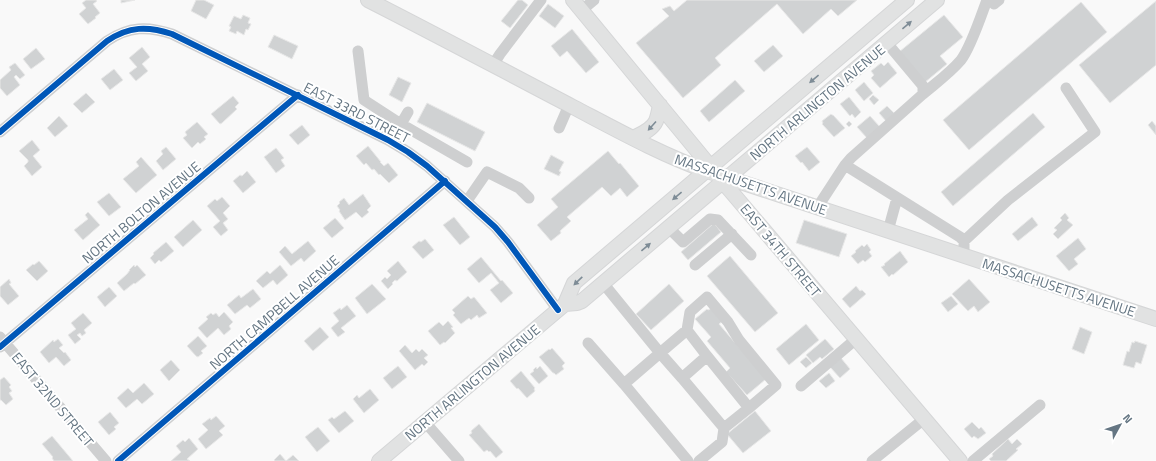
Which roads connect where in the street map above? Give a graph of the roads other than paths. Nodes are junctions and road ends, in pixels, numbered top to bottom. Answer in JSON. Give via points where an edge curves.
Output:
{"nodes":[{"id":1,"x":368,"y":0,"type":"edge"},
{"id":2,"x":541,"y":0,"type":"edge"},
{"id":3,"x":594,"y":0,"type":"edge"},
{"id":4,"x":907,"y":0,"type":"edge"},
{"id":5,"x":937,"y":0,"type":"edge"},
{"id":6,"x":987,"y":0,"type":"edge"},
{"id":7,"x":991,"y":0,"type":"edge"},
{"id":8,"x":999,"y":0,"type":"edge"},
{"id":9,"x":578,"y":5,"type":"edge"},
{"id":10,"x":887,"y":43,"type":"junction"},
{"id":11,"x":358,"y":51,"type":"dead end"},
{"id":12,"x":493,"y":65,"type":"junction"},
{"id":13,"x":1066,"y":88,"type":"dead end"},
{"id":14,"x":923,"y":94,"type":"junction"},
{"id":15,"x":298,"y":96,"type":"junction"},
{"id":16,"x":569,"y":105,"type":"junction"},
{"id":17,"x":660,"y":105,"type":"junction"},
{"id":18,"x":408,"y":112,"type":"dead end"},
{"id":19,"x":401,"y":124,"type":"junction"},
{"id":20,"x":559,"y":128,"type":"dead end"},
{"id":21,"x":0,"y":132,"type":"edge"},
{"id":22,"x":633,"y":138,"type":"junction"},
{"id":23,"x":467,"y":162,"type":"dead end"},
{"id":24,"x":845,"y":165,"type":"junction"},
{"id":25,"x":717,"y":174,"type":"junction"},
{"id":26,"x":445,"y":181,"type":"junction"},
{"id":27,"x":529,"y":198,"type":"dead end"},
{"id":28,"x":897,"y":198,"type":"junction"},
{"id":29,"x":467,"y":202,"type":"junction"},
{"id":30,"x":817,"y":208,"type":"junction"},
{"id":31,"x":669,"y":228,"type":"junction"},
{"id":32,"x":888,"y":231,"type":"junction"},
{"id":33,"x":732,"y":234,"type":"junction"},
{"id":34,"x":963,"y":248,"type":"junction"},
{"id":35,"x":751,"y":255,"type":"dead end"},
{"id":36,"x":695,"y":265,"type":"dead end"},
{"id":37,"x":603,"y":283,"type":"junction"},
{"id":38,"x":561,"y":307,"type":"junction"},
{"id":39,"x":1156,"y":319,"type":"edge"},
{"id":40,"x":687,"y":330,"type":"junction"},
{"id":41,"x":856,"y":339,"type":"junction"},
{"id":42,"x":2,"y":342,"type":"edge"},
{"id":43,"x":588,"y":343,"type":"dead end"},
{"id":44,"x":660,"y":352,"type":"junction"},
{"id":45,"x":707,"y":356,"type":"junction"},
{"id":46,"x":682,"y":378,"type":"junction"},
{"id":47,"x":624,"y":384,"type":"junction"},
{"id":48,"x":801,"y":386,"type":"dead end"},
{"id":49,"x":1040,"y":405,"type":"dead end"},
{"id":50,"x":749,"y":408,"type":"junction"},
{"id":51,"x":924,"y":419,"type":"junction"},
{"id":52,"x":425,"y":422,"type":"junction"},
{"id":53,"x":724,"y":428,"type":"junction"},
{"id":54,"x":106,"y":461,"type":"edge"},
{"id":55,"x":118,"y":461,"type":"edge"},
{"id":56,"x":379,"y":461,"type":"edge"},
{"id":57,"x":459,"y":461,"type":"edge"},
{"id":58,"x":688,"y":461,"type":"edge"},
{"id":59,"x":699,"y":461,"type":"edge"},
{"id":60,"x":872,"y":461,"type":"edge"},
{"id":61,"x":960,"y":461,"type":"edge"},
{"id":62,"x":973,"y":461,"type":"edge"}],
"edges":[{"from":1,"to":12,"type":"main road","name":"MASSACHUSETTS AVENUE"},
{"from":2,"to":12,"type":"street"},
{"from":3,"to":9,"type":"street"},
{"from":4,"to":25,"type":"main road","name":"NORTH ARLINGTON AVENUE","one_way":true},
{"from":10,"to":5,"type":"main road","name":"NORTH ARLINGTON AVENUE","one_way":true},
{"from":6,"to":14,"type":"street","via":[[962,59]]},
{"from":7,"to":8,"type":"street","via":[[994,4]]},
{"from":9,"to":17,"type":"main road","name":"EAST 34TH STREET"},
{"from":10,"to":14,"type":"street","via":[[923,86]]},
{"from":10,"to":25,"type":"main road","name":"NORTH ARLINGTON AVENUE"},
{"from":11,"to":19,"type":"street","via":[[364,100]]},
{"from":12,"to":16,"type":"main road","name":"MASSACHUSETTS AVENUE"},
{"from":13,"to":34,"type":"street","via":[[1095,132],[1008,200]]},
{"from":14,"to":24,"type":"street"},
{"from":15,"to":21,"type":"street","name":"EAST 33RD STREET","via":[[172,34],[142,28],[130,30],[107,41]]},
{"from":15,"to":26,"type":"street","name":"EAST 33RD STREET","via":[[388,140]]},
{"from":15,"to":42,"type":"street","name":"NORTH BOLTON AVENUE"},
{"from":16,"to":20,"type":"street"},
{"from":16,"to":22,"type":"main road","name":"MASSACHUSETTS AVENUE"},
{"from":17,"to":22,"type":"main road","one_way":true,"via":[[653,126]]},
{"from":17,"to":25,"type":"main road","name":"EAST 34TH STREET"},
{"from":18,"to":19,"type":"street"},
{"from":19,"to":23,"type":"street"},
{"from":22,"to":25,"type":"main road","name":"MASSACHUSETTS AVENUE","via":[[682,162]]},
{"from":24,"to":28,"type":"street"},
{"from":24,"to":30,"type":"street"},
{"from":25,"to":30,"type":"main road","name":"MASSACHUSETTS AVENUE"},
{"from":25,"to":31,"type":"main road","name":"NORTH ARLINGTON AVENUE"},
{"from":25,"to":38,"type":"main road","name":"NORTH ARLINGTON AVENUE","one_way":true,"via":[[574,283]]},
{"from":25,"to":41,"type":"main road","name":"EAST 34TH STREET"},
{"from":26,"to":29,"type":"street","name":"EAST 33RD STREET"},
{"from":26,"to":55,"type":"street","name":"NORTH CAMPBELL AVENUE"},
{"from":27,"to":29,"type":"street","via":[[519,188],[487,172]]},
{"from":28,"to":32,"type":"street"},
{"from":28,"to":34,"type":"street","via":[[960,237]]},
{"from":29,"to":38,"type":"street","name":"EAST 33RD STREET","via":[[502,235]]},
{"from":30,"to":32,"type":"main road","name":"MASSACHUSETTS AVENUE"},
{"from":31,"to":33,"type":"street","via":[[682,242],[710,219],[718,220]]},
{"from":37,"to":31,"type":"main road","name":"NORTH ARLINGTON AVENUE","one_way":true},
{"from":32,"to":34,"type":"main road","name":"MASSACHUSETTS AVENUE"},
{"from":33,"to":35,"type":"street"},
{"from":33,"to":36,"type":"street"},
{"from":34,"to":39,"type":"main road","name":"MASSACHUSETTS AVENUE"},
{"from":37,"to":38,"type":"main road","name":"NORTH ARLINGTON AVENUE","via":[[580,302]]},
{"from":37,"to":44,"type":"street"},
{"from":38,"to":52,"type":"main road","name":"NORTH ARLINGTON AVENUE"},
{"from":40,"to":44,"type":"street"},
{"from":40,"to":45,"type":"street"},
{"from":40,"to":50,"type":"street","via":[[690,312],[707,297],[776,385]]},
{"from":41,"to":48,"type":"street"},
{"from":41,"to":51,"type":"main road","name":"EAST 34TH STREET"},
{"from":42,"to":54,"type":"street","name":"EAST 32ND STREET"},
{"from":43,"to":47,"type":"street"},
{"from":44,"to":46,"type":"street"},
{"from":44,"to":47,"type":"street"},
{"from":45,"to":46,"type":"street"},
{"from":45,"to":50,"type":"street"},
{"from":46,"to":53,"type":"street"},
{"from":47,"to":58,"type":"street"},
{"from":49,"to":62,"type":"street"},
{"from":50,"to":53,"type":"street"},
{"from":51,"to":60,"type":"street"},
{"from":51,"to":61,"type":"main road","name":"EAST 34TH STREET"},
{"from":52,"to":56,"type":"main road","name":"NORTH ARLINGTON AVENUE"},
{"from":52,"to":57,"type":"street"},
{"from":53,"to":59,"type":"street","via":[[722,442]]}]}
